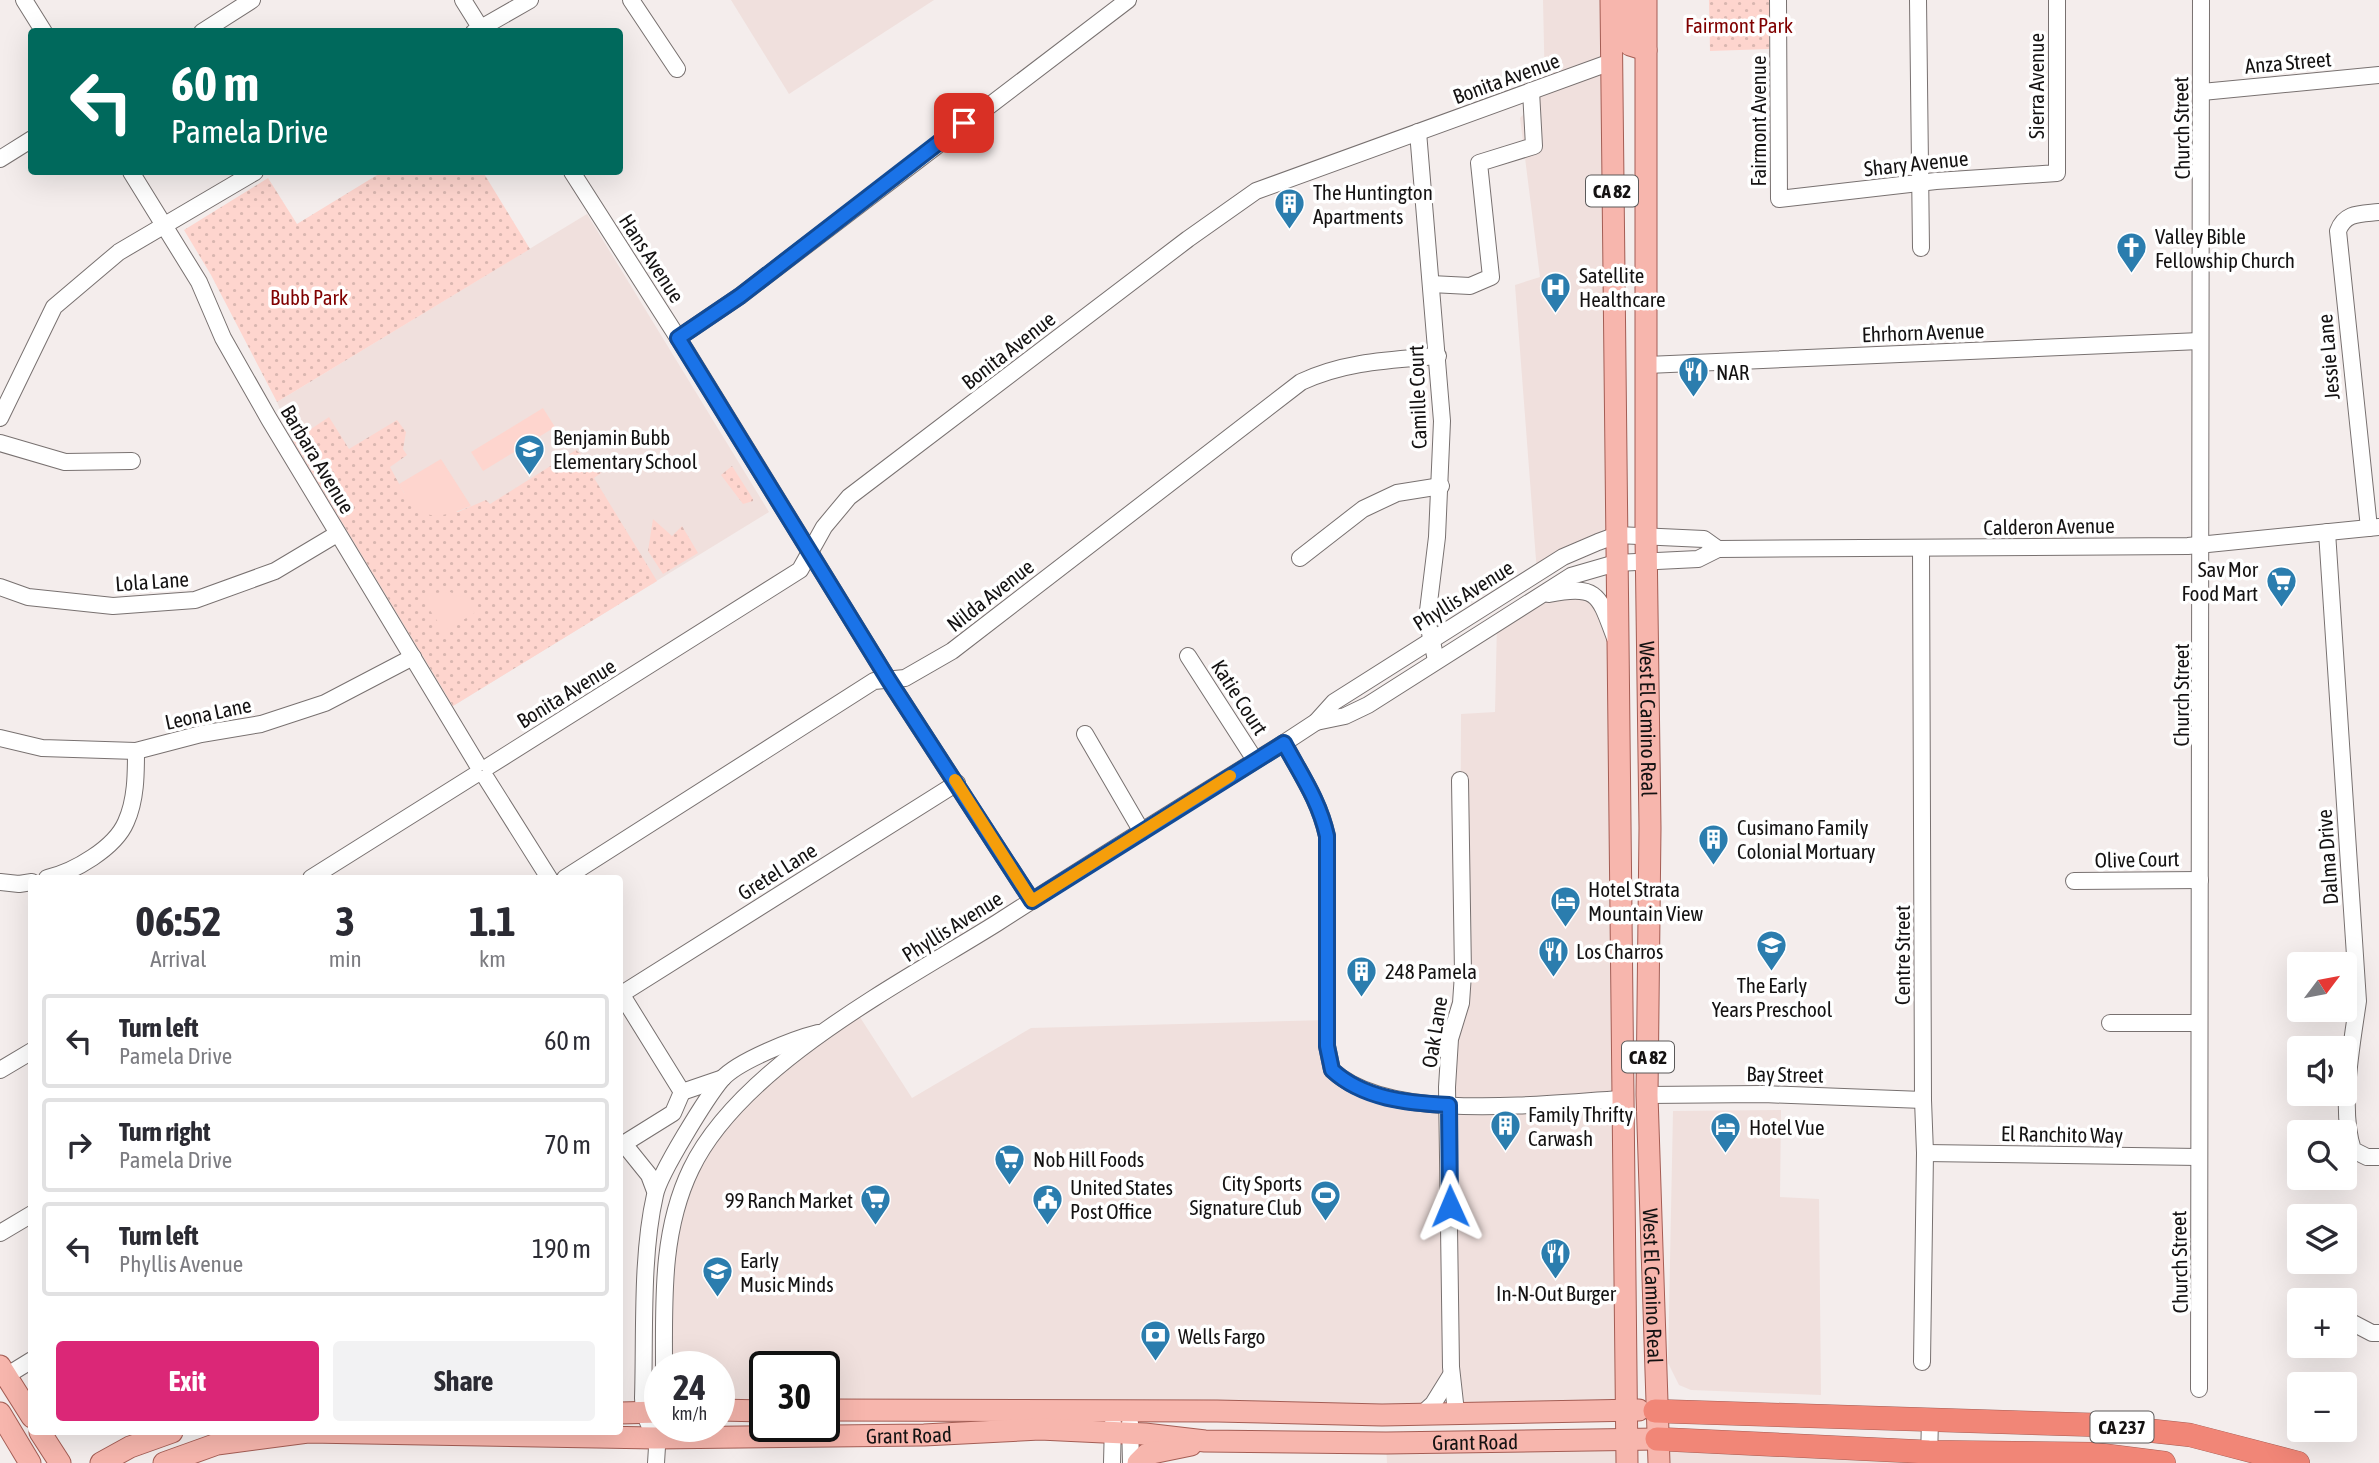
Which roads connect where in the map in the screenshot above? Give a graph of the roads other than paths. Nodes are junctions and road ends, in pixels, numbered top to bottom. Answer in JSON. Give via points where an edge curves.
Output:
{"nodes":[{"id":1,"x":24,"y":0,"type":"edge"},
{"id":2,"x":252,"y":0,"type":"edge"},
{"id":3,"x":463,"y":0,"type":"edge"},
{"id":4,"x":530,"y":0,"type":"edge"},
{"id":5,"x":631,"y":0,"type":"edge"},
{"id":6,"x":1128,"y":0,"type":"edge"},
{"id":7,"x":1611,"y":0,"type":"edge"},
{"id":8,"x":1630,"y":0,"type":"edge"},
{"id":9,"x":1646,"y":0,"type":"edge"},
{"id":10,"x":1778,"y":0,"type":"edge"},
{"id":11,"x":1918,"y":0,"type":"edge"},
{"id":12,"x":2057,"y":0,"type":"edge"},
{"id":13,"x":2201,"y":0,"type":"edge"},
{"id":14,"x":42,"y":28,"type":"edge"},
{"id":15,"x":208,"y":28,"type":"edge"},
{"id":16,"x":478,"y":28,"type":"edge"},
{"id":17,"x":482,"y":28,"type":"edge"},
{"id":18,"x":1646,"y":50,"type":"junction"},
{"id":19,"x":1611,"y":62,"type":"junction"},
{"id":20,"x":677,"y":69,"type":"dead end"},
{"id":21,"x":2379,"y":75,"type":"edge"},
{"id":22,"x":1531,"y":91,"type":"junction"},
{"id":23,"x":2202,"y":92,"type":"junction"},
{"id":24,"x":1418,"y":132,"type":"junction"},
{"id":25,"x":28,"y":142,"type":"edge"},
{"id":26,"x":0,"y":159,"type":"edge"},
{"id":27,"x":2057,"y":173,"type":"joint"},
{"id":28,"x":133,"y":175,"type":"edge"},
{"id":29,"x":251,"y":175,"type":"edge"},
{"id":30,"x":574,"y":175,"type":"edge"},
{"id":31,"x":1921,"y":182,"type":"junction"},
{"id":32,"x":1779,"y":199,"type":"joint"},
{"id":33,"x":2379,"y":212,"type":"edge"},
{"id":34,"x":165,"y":226,"type":"junction"},
{"id":35,"x":1921,"y":248,"type":"dead end"},
{"id":36,"x":1646,"y":271,"type":"junction"},
{"id":37,"x":1431,"y":284,"type":"junction"},
{"id":38,"x":678,"y":338,"type":"junction"},
{"id":39,"x":2200,"y":341,"type":"junction"},
{"id":40,"x":1438,"y":356,"type":"junction"},
{"id":41,"x":1647,"y":365,"type":"junction"},
{"id":42,"x":0,"y":418,"type":"edge"},
{"id":43,"x":0,"y":443,"type":"edge"},
{"id":44,"x":132,"y":461,"type":"dead end"},
{"id":45,"x":1441,"y":486,"type":"junction"},
{"id":46,"x":2374,"y":528,"type":"edge"},
{"id":47,"x":2326,"y":533,"type":"junction"},
{"id":48,"x":337,"y":534,"type":"junction"},
{"id":49,"x":1617,"y":535,"type":"junction"},
{"id":50,"x":1646,"y":536,"type":"junction"},
{"id":51,"x":2201,"y":545,"type":"junction"},
{"id":52,"x":1921,"y":548,"type":"junction"},
{"id":53,"x":1718,"y":549,"type":"junction"},
{"id":54,"x":810,"y":553,"type":"junction"},
{"id":55,"x":1300,"y":558,"type":"dead end"},
{"id":56,"x":1647,"y":562,"type":"junction"},
{"id":57,"x":1616,"y":563,"type":"junction"},
{"id":58,"x":0,"y":587,"type":"edge"},
{"id":59,"x":1536,"y":597,"type":"junction"},
{"id":60,"x":1431,"y":640,"type":"junction"},
{"id":61,"x":1617,"y":645,"type":"junction"},
{"id":62,"x":1188,"y":656,"type":"dead end"},
{"id":63,"x":412,"y":657,"type":"junction"},
{"id":64,"x":1436,"y":660,"type":"junction"},
{"id":65,"x":888,"y":679,"type":"junction"},
{"id":66,"x":1316,"y":722,"type":"junction"},
{"id":67,"x":1085,"y":734,"type":"dead end"},
{"id":68,"x":0,"y":738,"type":"edge"},
{"id":69,"x":1284,"y":743,"type":"junction"},
{"id":70,"x":136,"y":751,"type":"junction"},
{"id":71,"x":1255,"y":760,"type":"junction"},
{"id":72,"x":482,"y":771,"type":"junction"},
{"id":73,"x":1460,"y":780,"type":"dead end"},
{"id":74,"x":957,"y":783,"type":"junction"},
{"id":75,"x":1142,"y":832,"type":"junction"},
{"id":76,"x":54,"y":875,"type":"edge"},
{"id":77,"x":316,"y":875,"type":"edge"},
{"id":78,"x":547,"y":875,"type":"edge"},
{"id":79,"x":570,"y":875,"type":"edge"},
{"id":80,"x":2200,"y":880,"type":"junction"},
{"id":81,"x":2074,"y":881,"type":"dead end"},
{"id":82,"x":0,"y":882,"type":"edge"},
{"id":83,"x":28,"y":883,"type":"edge"},
{"id":84,"x":1032,"y":901,"type":"junction"},
{"id":85,"x":623,"y":992,"type":"edge"},
{"id":86,"x":623,"y":999,"type":"edge"},
{"id":87,"x":2110,"y":1023,"type":"dead end"},
{"id":88,"x":2198,"y":1023,"type":"junction"},
{"id":89,"x":823,"y":1032,"type":"junction"},
{"id":90,"x":28,"y":1053,"type":"edge"},
{"id":91,"x":0,"y":1070,"type":"edge"},
{"id":92,"x":723,"y":1078,"type":"junction"},
{"id":93,"x":682,"y":1092,"type":"junction"},
{"id":94,"x":1647,"y":1095,"type":"junction"},
{"id":95,"x":1622,"y":1099,"type":"junction"},
{"id":96,"x":1923,"y":1100,"type":"junction"},
{"id":97,"x":1449,"y":1105,"type":"junction"},
{"id":98,"x":623,"y":1144,"type":"edge"},
{"id":99,"x":623,"y":1146,"type":"edge"},
{"id":100,"x":1926,"y":1153,"type":"junction"},
{"id":101,"x":2197,"y":1157,"type":"junction"},
{"id":102,"x":2379,"y":1157,"type":"edge"},
{"id":103,"x":655,"y":1191,"type":"junction"},
{"id":104,"x":28,"y":1216,"type":"edge"},
{"id":105,"x":0,"y":1233,"type":"edge"},
{"id":106,"x":2357,"y":1325,"type":"edge"},
{"id":107,"x":2379,"y":1333,"type":"edge"},
{"id":108,"x":651,"y":1351,"type":"edge"},
{"id":109,"x":663,"y":1351,"type":"edge"},
{"id":110,"x":28,"y":1362,"type":"edge"},
{"id":111,"x":1922,"y":1362,"type":"dead end"},
{"id":112,"x":3,"y":1371,"type":"edge"},
{"id":113,"x":1451,"y":1375,"type":"junction"},
{"id":114,"x":2199,"y":1390,"type":"dead end"},
{"id":115,"x":840,"y":1410,"type":"edge"},
{"id":116,"x":1625,"y":1410,"type":"junction"},
{"id":117,"x":28,"y":1411,"type":"edge"},
{"id":118,"x":1121,"y":1411,"type":"junction"},
{"id":119,"x":1655,"y":1411,"type":"junction"},
{"id":120,"x":1455,"y":1412,"type":"junction"},
{"id":121,"x":0,"y":1413,"type":"edge"},
{"id":122,"x":623,"y":1414,"type":"edge"},
{"id":123,"x":1930,"y":1418,"type":"junction"},
{"id":124,"x":644,"y":1419,"type":"edge"},
{"id":125,"x":644,"y":1422,"type":"edge"},
{"id":126,"x":623,"y":1423,"type":"edge"},
{"id":127,"x":735,"y":1423,"type":"edge"},
{"id":128,"x":1435,"y":1428,"type":"junction"},
{"id":129,"x":1121,"y":1433,"type":"junction"},
{"id":130,"x":42,"y":1435,"type":"edge"},
{"id":131,"x":164,"y":1435,"type":"edge"},
{"id":132,"x":285,"y":1435,"type":"edge"},
{"id":133,"x":1626,"y":1438,"type":"junction"},
{"id":134,"x":1657,"y":1439,"type":"junction"},
{"id":135,"x":1205,"y":1441,"type":"junction"},
{"id":136,"x":655,"y":1442,"type":"edge"},
{"id":137,"x":1929,"y":1458,"type":"edge"},
{"id":138,"x":2290,"y":1460,"type":"edge"},
{"id":139,"x":30,"y":1463,"type":"edge"},
{"id":140,"x":60,"y":1463,"type":"edge"},
{"id":141,"x":101,"y":1463,"type":"edge"},
{"id":142,"x":164,"y":1463,"type":"edge"},
{"id":143,"x":656,"y":1463,"type":"edge"},
{"id":144,"x":1112,"y":1463,"type":"edge"},
{"id":145,"x":1131,"y":1463,"type":"edge"},
{"id":146,"x":1138,"y":1463,"type":"edge"},
{"id":147,"x":1627,"y":1463,"type":"edge"},
{"id":148,"x":1659,"y":1463,"type":"edge"},
{"id":149,"x":2164,"y":1463,"type":"edge"},
{"id":150,"x":2320,"y":1463,"type":"edge"}],
"edges":[{"from":1,"to":14,"type":"street"},
{"from":2,"to":15,"type":"street"},
{"from":3,"to":16,"type":"street"},
{"from":4,"to":17,"type":"street"},
{"from":5,"to":20,"type":"street"},
{"from":6,"to":38,"type":"street","via":[[740,296]]},
{"from":7,"to":19,"type":"main road","name":"West El Camino Real","number":"CA 82"},
{"from":8,"to":18,"type":"main road","via":[[1630,45]]},
{"from":9,"to":18,"type":"main road","name":"West El Camino Real","number":"CA 82"},
{"from":10,"to":32,"type":"street","name":"Fairmont Avenue"},
{"from":11,"to":31,"type":"street"},
{"from":12,"to":27,"type":"street","name":"Sierra Avenue"},
{"from":13,"to":23,"type":"street","name":"Church Street"},
{"from":18,"to":36,"type":"main road","name":"West El Camino Real","number":"CA 82"},
{"from":19,"to":22,"type":"street","name":"Bonita Avenue"},
{"from":19,"to":36,"type":"main road","via":[[1631,70],[1635,254]]},
{"from":19,"to":49,"type":"main road","name":"West El Camino Real","number":"CA 82"},
{"from":21,"to":23,"type":"street","name":"Anza Street"},
{"from":22,"to":24,"type":"street","name":"Bonita Avenue"},
{"from":22,"to":37,"type":"street","via":[[1534,146],[1479,163],[1491,277],[1470,286]]},
{"from":23,"to":39,"type":"street","name":"Church Street"},
{"from":24,"to":37,"type":"street","name":"Camille Court"},
{"from":24,"to":54,"type":"street","name":"Bonita Avenue","via":[[1256,191],[849,497]]},
{"from":25,"to":26,"type":"street"},
{"from":27,"to":31,"type":"street","name":"Shary Avenue"},
{"from":28,"to":34,"type":"street","name":"Barbara Avenue"},
{"from":29,"to":34,"type":"street"},
{"from":30,"to":38,"type":"street","name":"Hans Avenue"},
{"from":31,"to":32,"type":"street","name":"Shary Avenue"},
{"from":31,"to":35,"type":"street"},
{"from":33,"to":46,"type":"street","name":"Jessie Lane","via":[[2350,215],[2338,231]]},
{"from":34,"to":42,"type":"street","via":[[118,252],[54,307]]},
{"from":34,"to":48,"type":"street","name":"Barbara Avenue","via":[[199,282],[223,338]]},
{"from":36,"to":41,"type":"main road","name":"West El Camino Real","number":"CA 82"},
{"from":37,"to":40,"type":"street","name":"Camille Court"},
{"from":38,"to":54,"type":"street","name":"Hans Avenue"},
{"from":39,"to":41,"type":"street","name":"Ehrhorn Avenue"},
{"from":39,"to":51,"type":"street","name":"Church Street"},
{"from":40,"to":45,"type":"street","name":"Camille Court"},
{"from":40,"to":65,"type":"street","name":"Nilda Avenue","via":[[1361,362],[1301,382],[953,651],[905,678]]},
{"from":41,"to":50,"type":"main road","name":"West El Camino Real","number":"CA 82"},
{"from":43,"to":44,"type":"street","via":[[65,462]]},
{"from":45,"to":55,"type":"street","via":[[1397,493],[1363,509]]},
{"from":45,"to":60,"type":"street","name":"Camille Court","via":[[1427,619]]},
{"from":46,"to":47,"type":"street","name":"Calderon Avenue"},
{"from":47,"to":51,"type":"street","name":"Calderon Avenue"},
{"from":47,"to":102,"type":"street","name":"Dalma Drive","via":[[2358,1001],[2349,1067],[2349,1137],[2353,1150]]},
{"from":48,"to":58,"type":"street","name":"Lola Lane","via":[[275,571],[195,600],[113,606],[28,597]]},
{"from":48,"to":63,"type":"street","name":"Barbara Avenue"},
{"from":49,"to":50,"type":"street","name":"Phyllis Avenue"},
{"from":49,"to":57,"type":"main road","name":"West El Camino Real","number":"CA 82"},
{"from":49,"to":60,"type":"street","name":"Phyllis Avenue","via":[[1563,557]]},
{"from":50,"to":53,"type":"street","name":"Calderon Avenue","via":[[1703,538]]},
{"from":50,"to":56,"type":"main road","name":"West El Camino Real","number":"CA 82"},
{"from":51,"to":52,"type":"street","name":"Calderon Avenue"},
{"from":51,"to":80,"type":"street","name":"Church Street"},
{"from":52,"to":53,"type":"street","name":"Calderon Avenue"},
{"from":52,"to":96,"type":"street","name":"Centre Street"},
{"from":53,"to":56,"type":"street","name":"Calderon Avenue","via":[[1698,559]]},
{"from":54,"to":65,"type":"street","name":"Hans Avenue"},
{"from":54,"to":72,"type":"street","name":"Bonita Avenue","via":[[798,571]]},
{"from":56,"to":57,"type":"street","name":"Phyllis Avenue"},
{"from":56,"to":94,"type":"main road","name":"West El Camino Real","number":"CA 82"},
{"from":57,"to":59,"type":"street","name":"Phyllis Avenue","via":[[1571,576]]},
{"from":57,"to":61,"type":"main road","name":"West El Camino Real","number":"CA 82"},
{"from":59,"to":61,"type":"street","via":[[1579,588],[1592,592],[1601,601]]},
{"from":59,"to":64,"type":"street","name":"Phyllis Avenue"},
{"from":60,"to":64,"type":"street","name":"Camille Court"},
{"from":60,"to":66,"type":"street","name":"Phyllis Avenue","via":[[1334,702]]},
{"from":61,"to":95,"type":"main road","name":"West El Camino Real","number":"CA 82"},
{"from":62,"to":71,"type":"street","name":"Katie Court"},
{"from":63,"to":70,"type":"street","name":"Leona Lane","via":[[325,703],[261,724]]},
{"from":63,"to":72,"type":"street","name":"Barbara Avenue"},
{"from":64,"to":66,"type":"street","name":"Phyllis Avenue","via":[[1368,705]]},
{"from":65,"to":74,"type":"street","name":"Hans Avenue"},
{"from":65,"to":79,"type":"street","name":"Nilda Avenue","via":[[874,681]]},
{"from":66,"to":69,"type":"street","name":"Phyllis Avenue"},
{"from":67,"to":75,"type":"street"},
{"from":68,"to":70,"type":"street","name":"Leona Lane","via":[[42,748]]},
{"from":69,"to":71,"type":"street","name":"Phyllis Avenue"},
{"from":69,"to":97,"type":"street","via":[[1312,788],[1327,836],[1327,1046],[1332,1070],[1357,1087],[1395,1100]]},
{"from":70,"to":76,"type":"street","via":[[137,780],[126,823],[110,843]]},
{"from":71,"to":75,"type":"street","name":"Phyllis Avenue"},
{"from":72,"to":77,"type":"street","name":"Bonita Avenue"},
{"from":72,"to":78,"type":"street","name":"Barbara Avenue"},
{"from":73,"to":97,"type":"street","name":"Oak Lane","via":[[1463,974],[1461,1003],[1450,1039]]},
{"from":74,"to":84,"type":"street","name":"Hans Avenue"},
{"from":74,"to":85,"type":"street","name":"Gretel Lane"},
{"from":75,"to":84,"type":"street","name":"Phyllis Avenue"},
{"from":80,"to":81,"type":"street","name":"Olive Court"},
{"from":80,"to":88,"type":"street","name":"Church Street"},
{"from":82,"to":83,"type":"street"},
{"from":84,"to":89,"type":"street","name":"Phyllis Avenue"},
{"from":86,"to":93,"type":"street"},
{"from":87,"to":88,"type":"street"},
{"from":88,"to":101,"type":"street","name":"Church Street"},
{"from":89,"to":92,"type":"street","name":"Phyllis Avenue","via":[[787,1041]]},
{"from":89,"to":109,"type":"street","name":"Phyllis Avenue","via":[[726,1115],[692,1168],[672,1222]]},
{"from":90,"to":91,"type":"street"},
{"from":92,"to":93,"type":"street"},
{"from":92,"to":103,"type":"street","name":"Phyllis Avenue"},
{"from":93,"to":98,"type":"street","via":[[673,1114]]},
{"from":94,"to":96,"type":"street","name":"Bay Street"},
{"from":94,"to":119,"type":"main road","name":"West El Camino Real","number":"CA 82"},
{"from":95,"to":97,"type":"street"},
{"from":95,"to":116,"type":"main road","name":"West El Camino Real","number":"CA 82"},
{"from":96,"to":100,"type":"street","name":"Centre Street"},
{"from":97,"to":113,"type":"street","name":"Oak Lane"},
{"from":99,"to":103,"type":"street","via":[[649,1175]]},
{"from":100,"to":101,"type":"street","name":"El Ranchito Way"},
{"from":100,"to":111,"type":"street","name":"Centre Street"},
{"from":101,"to":114,"type":"street","name":"Church Street"},
{"from":103,"to":108,"type":"street","name":"Phyllis Avenue","via":[[647,1264]]},
{"from":104,"to":105,"type":"street"},
{"from":106,"to":107,"type":"street"},
{"from":110,"to":112,"type":"street"},
{"from":112,"to":117,"type":"main road"},
{"from":113,"to":120,"type":"street","name":"Oak Lane"},
{"from":113,"to":128,"type":"street","via":[[1433,1404]]},
{"from":115,"to":118,"type":"main road","name":"Grant Road"},
{"from":116,"to":119,"type":"main road","name":"Grant Road"},
{"from":116,"to":120,"type":"main road","name":"Grant Road"},
{"from":116,"to":133,"type":"main road","number":"CA 82"},
{"from":118,"to":128,"type":"main road","name":"Grant Road"},
{"from":118,"to":129,"type":"street"},
{"from":119,"to":123,"type":"highway"},
{"from":119,"to":134,"type":"main road","name":"West El Camino Real","number":"CA 82"},
{"from":120,"to":128,"type":"main road"},
{"from":121,"to":139,"type":"main road"},
{"from":122,"to":124,"type":"main road","name":"Grant Road"},
{"from":123,"to":137,"type":"street"},
{"from":123,"to":138,"type":"highway","number":"CA 237","via":[[2099,1425],[2200,1437]]},
{"from":125,"to":126,"type":"main road","name":"Grant Road"},
{"from":127,"to":129,"type":"main road","name":"Grant Road"},
{"from":128,"to":133,"type":"main road","name":"Grant Road"},
{"from":128,"to":135,"type":"main road","name":"Grant Road","via":[[1399,1443]]},
{"from":129,"to":135,"type":"main road","name":"Grant Road"},
{"from":129,"to":144,"type":"street"},
{"from":129,"to":145,"type":"street"},
{"from":130,"to":140,"type":"main road"},
{"from":131,"to":141,"type":"main road"},
{"from":132,"to":142,"type":"main road","name":"Grant Road","via":[[217,1444]]},
{"from":133,"to":134,"type":"main road","name":"Grant Road","number":"CA 237"},
{"from":133,"to":147,"type":"main road","number":"CA 82"},
{"from":134,"to":137,"type":"highway","number":"CA 237"},
{"from":134,"to":148,"type":"main road","number":"CA 82"},
{"from":135,"to":146,"type":"main road","via":[[1147,1454]]},
{"from":136,"to":143,"type":"street","name":"Phyllis Avenue"},
{"from":137,"to":149,"type":"highway","number":"CA 237","via":[[2093,1454]]},
{"from":138,"to":150,"type":"highway"}]}
